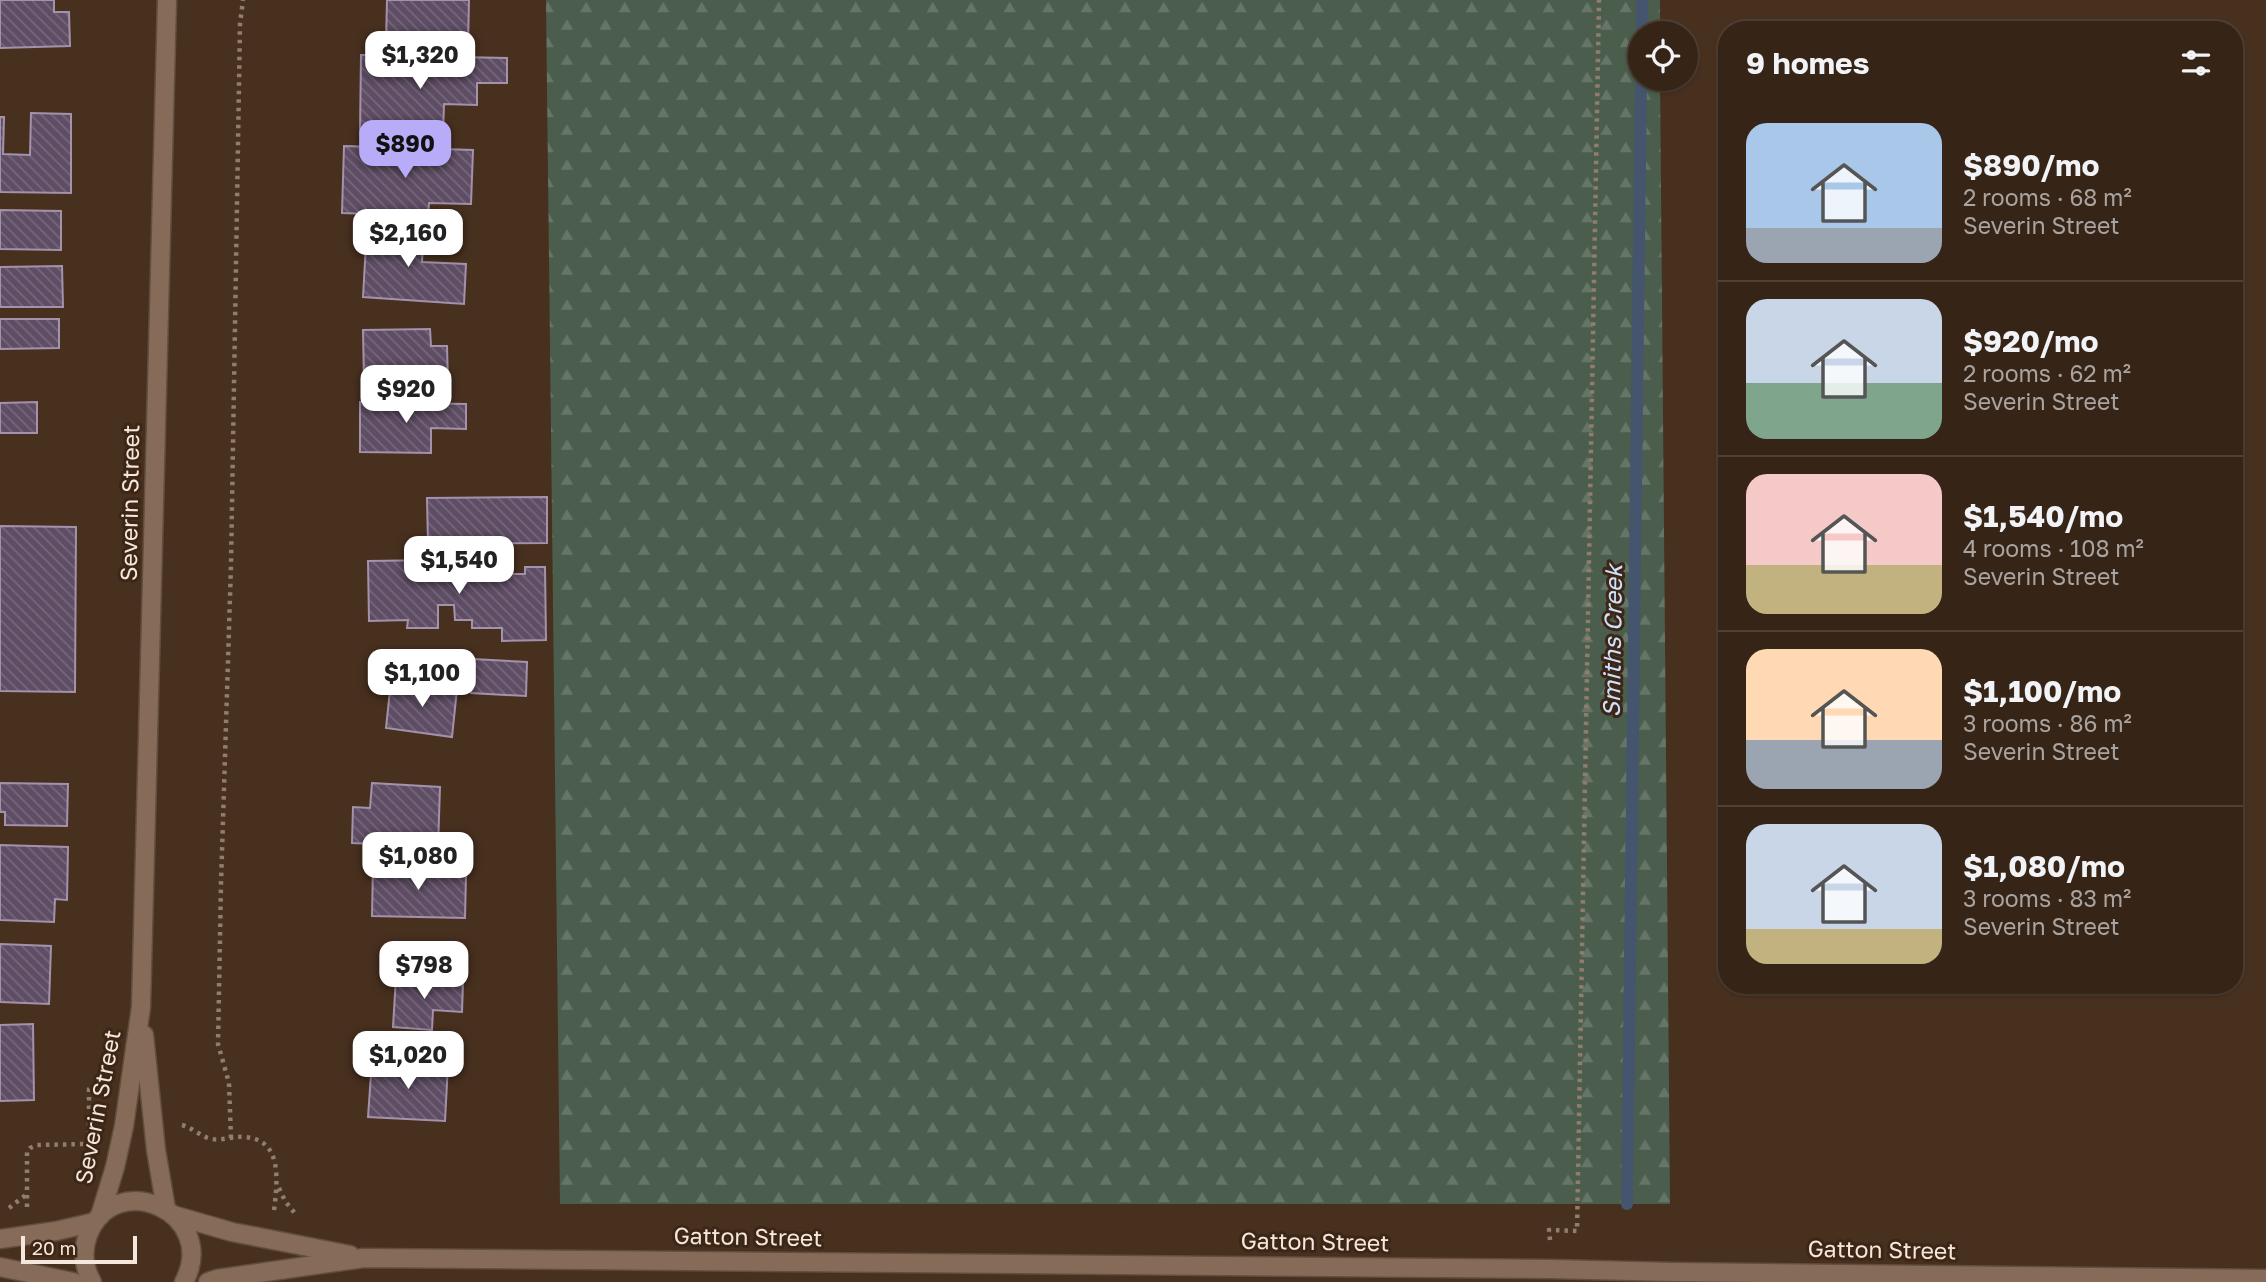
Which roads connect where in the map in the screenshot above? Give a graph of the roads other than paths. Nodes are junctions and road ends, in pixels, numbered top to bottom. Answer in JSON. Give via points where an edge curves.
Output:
{"nodes":[{"id":1,"x":167,"y":0,"type":"edge"},
{"id":2,"x":141,"y":1007,"type":"junction"},
{"id":3,"x":170,"y":1212,"type":"junction"},
{"id":4,"x":97,"y":1219,"type":"junction"},
{"id":5,"x":0,"y":1239,"type":"edge"},
{"id":6,"x":364,"y":1258,"type":"junction"},
{"id":7,"x":0,"y":1267,"type":"edge"},
{"id":8,"x":2266,"y":1279,"type":"edge"},
{"id":9,"x":73,"y":1282,"type":"edge"},
{"id":10,"x":92,"y":1282,"type":"edge"},
{"id":11,"x":184,"y":1282,"type":"edge"},
{"id":12,"x":208,"y":1282,"type":"edge"}],
"edges":[{"from":1,"to":2,"type":"street","name":"Severin Street"},
{"from":2,"to":3,"type":"street","name":"Severin Street","via":[[156,1150]]},
{"from":2,"to":4,"type":"street","name":"Severin Street","via":[[124,1126]]},
{"from":3,"to":4,"type":"street","name":"Gatton Street","via":[[149,1202],[132,1201]]},
{"from":3,"to":6,"type":"street","name":"Gatton Street","via":[[232,1233]]},
{"from":3,"to":11,"type":"street","via":[[185,1229],[191,1246]]},
{"from":4,"to":5,"type":"street"},
{"from":4,"to":10,"type":"street","name":"Severin Street","via":[[85,1246]]},
{"from":6,"to":8,"type":"street","name":"Gatton Street"},
{"from":6,"to":12,"type":"street","name":"Gatton Street"},
{"from":7,"to":9,"type":"street"}]}
